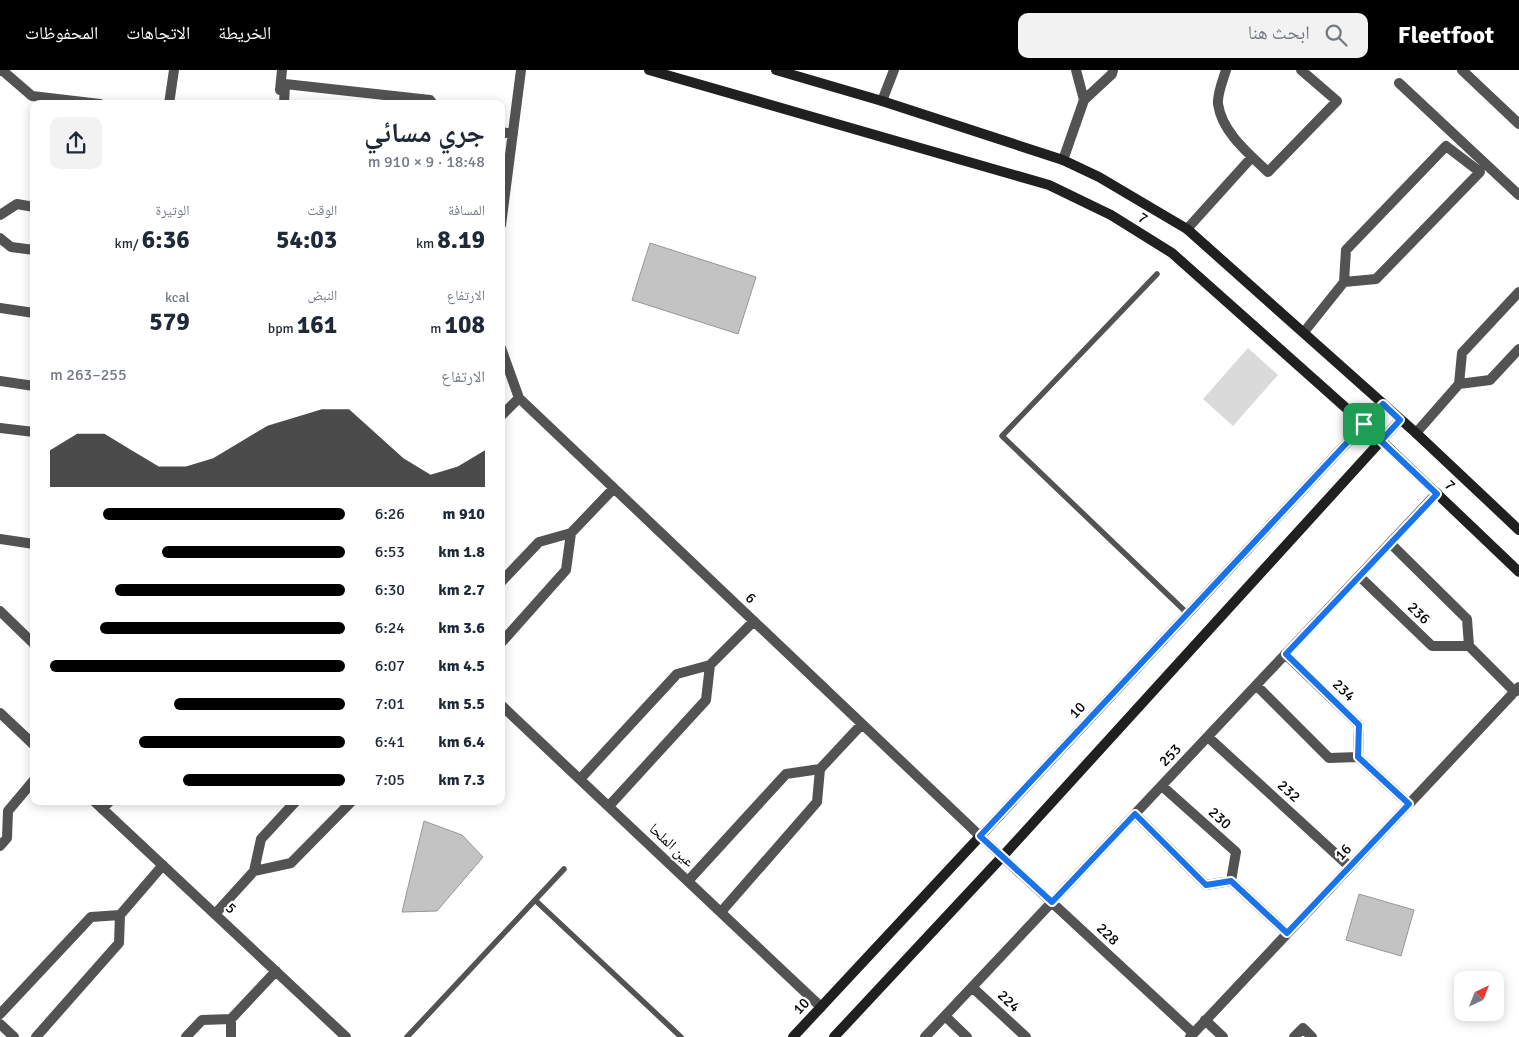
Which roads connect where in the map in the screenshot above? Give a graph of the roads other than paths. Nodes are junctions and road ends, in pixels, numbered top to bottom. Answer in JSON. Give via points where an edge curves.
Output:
{"nodes":[{"id":1,"x":169,"y":70,"type":"edge"},
{"id":2,"x":174,"y":70,"type":"edge"},
{"id":3,"x":282,"y":70,"type":"edge"},
{"id":4,"x":521,"y":70,"type":"edge"},
{"id":5,"x":649,"y":70,"type":"edge"},
{"id":6,"x":776,"y":70,"type":"edge"},
{"id":7,"x":894,"y":70,"type":"edge"},
{"id":8,"x":1076,"y":70,"type":"edge"},
{"id":9,"x":1113,"y":70,"type":"edge"},
{"id":10,"x":1226,"y":70,"type":"edge"},
{"id":11,"x":1301,"y":70,"type":"edge"},
{"id":12,"x":1462,"y":70,"type":"edge"},
{"id":13,"x":3,"y":71,"type":"edge"},
{"id":14,"x":1400,"y":83,"type":"dead end"},
{"id":15,"x":66,"y":100,"type":"edge"},
{"id":16,"x":165,"y":100,"type":"edge"},
{"id":17,"x":170,"y":100,"type":"edge"},
{"id":18,"x":278,"y":100,"type":"edge"},
{"id":19,"x":284,"y":100,"type":"edge"},
{"id":20,"x":430,"y":100,"type":"edge"},
{"id":21,"x":1084,"y":100,"type":"junction"},
{"id":22,"x":882,"y":101,"type":"junction"},
{"id":23,"x":1519,"y":124,"type":"edge"},
{"id":24,"x":505,"y":133,"type":"edge"},
{"id":25,"x":513,"y":134,"type":"junction"},
{"id":26,"x":1252,"y":157,"type":"junction"},
{"id":27,"x":1063,"y":160,"type":"junction"},
{"id":28,"x":505,"y":195,"type":"edge"},
{"id":29,"x":1519,"y":195,"type":"edge"},
{"id":30,"x":30,"y":206,"type":"edge"},
{"id":31,"x":0,"y":215,"type":"edge"},
{"id":32,"x":1187,"y":229,"type":"junction"},
{"id":33,"x":0,"y":238,"type":"edge"},
{"id":34,"x":30,"y":249,"type":"edge"},
{"id":35,"x":1157,"y":274,"type":"dead end"},
{"id":36,"x":1344,"y":282,"type":"junction"},
{"id":37,"x":1519,"y":292,"type":"edge"},
{"id":38,"x":0,"y":308,"type":"edge"},
{"id":39,"x":30,"y":312,"type":"edge"},
{"id":40,"x":1304,"y":332,"type":"junction"},
{"id":41,"x":1519,"y":349,"type":"edge"},
{"id":42,"x":507,"y":378,"type":"edge"},
{"id":43,"x":0,"y":381,"type":"edge"},
{"id":44,"x":1459,"y":384,"type":"junction"},
{"id":45,"x":30,"y":385,"type":"edge"},
{"id":46,"x":519,"y":398,"type":"junction"},
{"id":47,"x":1383,"y":404,"type":"junction"},
{"id":48,"x":505,"y":412,"type":"edge"},
{"id":49,"x":1400,"y":420,"type":"junction"},
{"id":50,"x":1364,"y":424,"type":"junction"},
{"id":51,"x":0,"y":428,"type":"edge"},
{"id":52,"x":30,"y":432,"type":"edge"},
{"id":53,"x":1416,"y":433,"type":"junction"},
{"id":54,"x":1381,"y":441,"type":"junction"},
{"id":55,"x":614,"y":488,"type":"junction"},
{"id":56,"x":1437,"y":494,"type":"junction"},
{"id":57,"x":1519,"y":530,"type":"edge"},
{"id":58,"x":571,"y":533,"type":"junction"},
{"id":59,"x":0,"y":539,"type":"edge"},
{"id":60,"x":30,"y":543,"type":"edge"},
{"id":61,"x":1390,"y":544,"type":"junction"},
{"id":62,"x":1519,"y":572,"type":"edge"},
{"id":63,"x":1359,"y":576,"type":"junction"},
{"id":64,"x":505,"y":578,"type":"edge"},
{"id":65,"x":0,"y":611,"type":"edge"},
{"id":66,"x":1188,"y":614,"type":"junction"},
{"id":67,"x":754,"y":622,"type":"junction"},
{"id":68,"x":505,"y":639,"type":"edge"},
{"id":69,"x":30,"y":640,"type":"edge"},
{"id":70,"x":1469,"y":646,"type":"junction"},
{"id":71,"x":1286,"y":654,"type":"junction"},
{"id":72,"x":710,"y":665,"type":"junction"},
{"id":73,"x":1256,"y":685,"type":"junction"},
{"id":74,"x":1517,"y":690,"type":"edge"},
{"id":75,"x":505,"y":708,"type":"edge"},
{"id":76,"x":0,"y":713,"type":"edge"},
{"id":77,"x":862,"y":724,"type":"junction"},
{"id":78,"x":1208,"y":737,"type":"junction"},
{"id":79,"x":30,"y":741,"type":"edge"},
{"id":80,"x":1358,"y":757,"type":"junction"},
{"id":81,"x":820,"y":769,"type":"junction"},
{"id":82,"x":580,"y":779,"type":"junction"},
{"id":83,"x":30,"y":784,"type":"edge"},
{"id":84,"x":1162,"y":786,"type":"junction"},
{"id":85,"x":1409,"y":804,"type":"junction"},
{"id":86,"x":106,"y":805,"type":"edge"},
{"id":87,"x":292,"y":805,"type":"edge"},
{"id":88,"x":348,"y":805,"type":"edge"},
{"id":89,"x":609,"y":806,"type":"junction"},
{"id":90,"x":4,"y":811,"type":"edge"},
{"id":91,"x":1135,"y":814,"type":"junction"},
{"id":92,"x":980,"y":836,"type":"junction"},
{"id":93,"x":0,"y":846,"type":"edge"},
{"id":94,"x":1002,"y":857,"type":"junction"},
{"id":95,"x":162,"y":865,"type":"junction"},
{"id":96,"x":1350,"y":867,"type":"junction"},
{"id":97,"x":564,"y":869,"type":"dead end"},
{"id":98,"x":254,"y":871,"type":"junction"},
{"id":99,"x":688,"y":881,"type":"junction"},
{"id":100,"x":1231,"y":881,"type":"junction"},
{"id":101,"x":535,"y":900,"type":"junction"},
{"id":102,"x":1052,"y":902,"type":"junction"},
{"id":103,"x":721,"y":912,"type":"junction"},
{"id":104,"x":215,"y":914,"type":"junction"},
{"id":105,"x":120,"y":915,"type":"junction"},
{"id":106,"x":1287,"y":933,"type":"junction"},
{"id":107,"x":276,"y":971,"type":"junction"},
{"id":108,"x":972,"y":987,"type":"junction"},
{"id":109,"x":821,"y":1007,"type":"junction"},
{"id":110,"x":0,"y":1014,"type":"edge"},
{"id":111,"x":945,"y":1016,"type":"junction"},
{"id":112,"x":231,"y":1019,"type":"junction"},
{"id":113,"x":1206,"y":1020,"type":"junction"},
{"id":114,"x":0,"y":1024,"type":"edge"},
{"id":115,"x":1191,"y":1035,"type":"edge"},
{"id":116,"x":14,"y":1037,"type":"edge"},
{"id":117,"x":36,"y":1037,"type":"edge"},
{"id":118,"x":186,"y":1037,"type":"edge"},
{"id":119,"x":231,"y":1037,"type":"edge"},
{"id":120,"x":346,"y":1037,"type":"edge"},
{"id":121,"x":407,"y":1037,"type":"edge"},
{"id":122,"x":681,"y":1037,"type":"edge"},
{"id":123,"x":793,"y":1037,"type":"edge"},
{"id":124,"x":834,"y":1037,"type":"edge"},
{"id":125,"x":925,"y":1037,"type":"edge"},
{"id":126,"x":968,"y":1037,"type":"edge"},
{"id":127,"x":1026,"y":1037,"type":"edge"},
{"id":128,"x":1223,"y":1037,"type":"edge"},
{"id":129,"x":1294,"y":1037,"type":"edge"},
{"id":130,"x":1312,"y":1037,"type":"edge"}],
"edges":[{"from":1,"to":16,"type":"street"},
{"from":2,"to":17,"type":"street"},
{"from":3,"to":18,"type":"street"},
{"from":4,"to":25,"type":"street"},
{"from":5,"to":50,"type":"street","name":"7","via":[[1049,185],[1111,215],[1172,253]]},
{"from":6,"to":22,"type":"street","name":"7"},
{"from":7,"to":22,"type":"street"},
{"from":8,"to":21,"type":"street"},
{"from":9,"to":21,"type":"street"},
{"from":10,"to":26,"type":"street","via":[[1218,102],[1226,127]]},
{"from":11,"to":26,"type":"street","via":[[1336,101],[1268,172]]},
{"from":12,"to":23,"type":"street"},
{"from":13,"to":15,"type":"street","via":[[32,96]]},
{"from":14,"to":29,"type":"street"},
{"from":19,"to":20,"type":"street","via":[[285,84]]},
{"from":21,"to":27,"type":"street"},
{"from":22,"to":27,"type":"street","name":"7"},
{"from":24,"to":25,"type":"street"},
{"from":25,"to":28,"type":"street"},
{"from":26,"to":32,"type":"street"},
{"from":27,"to":32,"type":"street","name":"7","via":[[1099,177]]},
{"from":30,"to":31,"type":"street","via":[[17,204]]},
{"from":32,"to":40,"type":"street","name":"7"},
{"from":33,"to":34,"type":"street","via":[[12,247]]},
{"from":35,"to":66,"type":"lane","via":[[1002,436]]},
{"from":36,"to":36,"type":"street","via":[[1376,279],[1480,172],[1446,146],[1346,250]]},
{"from":36,"to":40,"type":"street"},
{"from":37,"to":44,"type":"street","via":[[1462,352]]},
{"from":38,"to":39,"type":"street"},
{"from":40,"to":47,"type":"street","name":"7"},
{"from":41,"to":44,"type":"street","via":[[1490,380]]},
{"from":42,"to":46,"type":"street","name":"6"},
{"from":43,"to":45,"type":"street"},
{"from":44,"to":53,"type":"street"},
{"from":46,"to":48,"type":"street"},
{"from":46,"to":55,"type":"street","name":"6"},
{"from":47,"to":49,"type":"street","name":"7"},
{"from":47,"to":50,"type":"street","name":"10"},
{"from":49,"to":53,"type":"street","name":"7"},
{"from":49,"to":54,"type":"street"},
{"from":50,"to":54,"type":"street","name":"7"},
{"from":50,"to":66,"type":"street","name":"10"},
{"from":51,"to":52,"type":"street"},
{"from":53,"to":57,"type":"street","name":"7"},
{"from":54,"to":56,"type":"street","name":"7"},
{"from":54,"to":94,"type":"street"},
{"from":55,"to":58,"type":"street"},
{"from":55,"to":67,"type":"street","name":"6"},
{"from":56,"to":61,"type":"street","name":"253"},
{"from":56,"to":62,"type":"street","name":"7"},
{"from":58,"to":64,"type":"street","via":[[540,542]]},
{"from":58,"to":68,"type":"street","via":[[566,570]]},
{"from":59,"to":60,"type":"street"},
{"from":61,"to":63,"type":"street","name":"253"},
{"from":61,"to":70,"type":"street","name":"236","via":[[1467,619]]},
{"from":63,"to":70,"type":"street","name":"236","via":[[1432,646]]},
{"from":63,"to":71,"type":"street","name":"253"},
{"from":65,"to":69,"type":"street"},
{"from":66,"to":92,"type":"street","name":"10"},
{"from":67,"to":72,"type":"street"},
{"from":67,"to":77,"type":"street","name":"6"},
{"from":70,"to":74,"type":"street"},
{"from":71,"to":73,"type":"street","name":"253"},
{"from":71,"to":80,"type":"street","name":"234","via":[[1359,725]]},
{"from":72,"to":82,"type":"street","via":[[677,674]]},
{"from":72,"to":89,"type":"street","via":[[706,700]]},
{"from":73,"to":78,"type":"street","name":"253"},
{"from":73,"to":80,"type":"street","via":[[1329,758]]},
{"from":74,"to":85,"type":"street","name":"16"},
{"from":75,"to":82,"type":"street","name":"عين الملحا"},
{"from":76,"to":79,"type":"street"},
{"from":77,"to":81,"type":"street"},
{"from":77,"to":92,"type":"street","name":"6"},
{"from":78,"to":84,"type":"street","name":"253"},
{"from":78,"to":96,"type":"street","name":"232"},
{"from":80,"to":85,"type":"street"},
{"from":81,"to":99,"type":"street","via":[[786,774]]},
{"from":81,"to":103,"type":"street","via":[[817,802]]},
{"from":82,"to":89,"type":"street","name":"عين الملحا"},
{"from":83,"to":90,"type":"street"},
{"from":84,"to":91,"type":"street","name":"253"},
{"from":84,"to":100,"type":"street","name":"230","via":[[1236,852]]},
{"from":85,"to":96,"type":"street","name":"16"},
{"from":86,"to":95,"type":"street","name":"5"},
{"from":87,"to":98,"type":"street","via":[[261,839]]},
{"from":88,"to":98,"type":"street","via":[[291,863]]},
{"from":89,"to":99,"type":"street","name":"عين الملحا"},
{"from":90,"to":93,"type":"street","via":[[7,838]]},
{"from":91,"to":100,"type":"street","via":[[1206,885]]},
{"from":91,"to":102,"type":"street","name":"253"},
{"from":92,"to":94,"type":"street","name":"6"},
{"from":92,"to":109,"type":"street","name":"10"},
{"from":94,"to":102,"type":"street","name":"228"},
{"from":94,"to":124,"type":"street"},
{"from":95,"to":104,"type":"street","name":"5"},
{"from":95,"to":105,"type":"street"},
{"from":96,"to":106,"type":"street","name":"16"},
{"from":97,"to":101,"type":"lane"},
{"from":98,"to":104,"type":"street"},
{"from":99,"to":103,"type":"street","name":"عين الملحا"},
{"from":100,"to":106,"type":"street"},
{"from":101,"to":121,"type":"lane"},
{"from":101,"to":122,"type":"lane"},
{"from":102,"to":108,"type":"street","name":"253"},
{"from":102,"to":115,"type":"street","name":"228"},
{"from":103,"to":109,"type":"street","name":"عين الملحا"},
{"from":104,"to":107,"type":"street","name":"5"},
{"from":105,"to":110,"type":"street","via":[[91,917]]},
{"from":105,"to":117,"type":"street","via":[[119,943]]},
{"from":106,"to":113,"type":"street","name":"16"},
{"from":107,"to":112,"type":"street"},
{"from":107,"to":120,"type":"street","name":"5"},
{"from":108,"to":111,"type":"street","name":"253"},
{"from":108,"to":127,"type":"street","name":"224"},
{"from":109,"to":123,"type":"street","name":"10"},
{"from":111,"to":125,"type":"street","name":"253"},
{"from":111,"to":126,"type":"street"},
{"from":112,"to":118,"type":"street","via":[[202,1020]]},
{"from":112,"to":119,"type":"street"},
{"from":113,"to":115,"type":"street","name":"16"},
{"from":113,"to":128,"type":"street"},
{"from":114,"to":116,"type":"street"},
{"from":129,"to":130,"type":"street","via":[[1303,1028]]}]}
